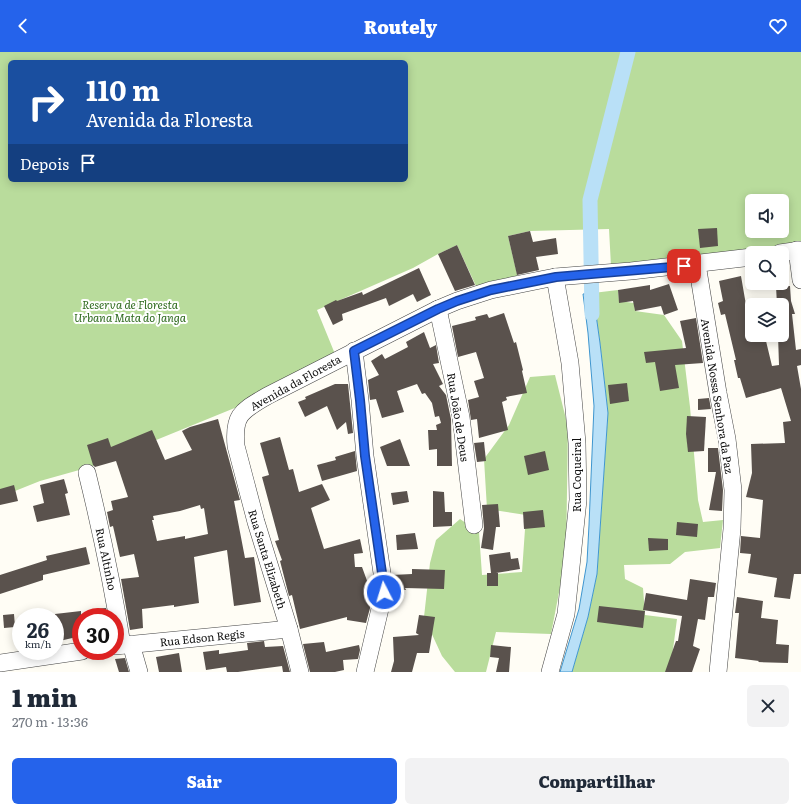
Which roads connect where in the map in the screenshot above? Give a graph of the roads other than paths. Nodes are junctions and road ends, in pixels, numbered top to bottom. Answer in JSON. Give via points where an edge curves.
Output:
{"nodes":[{"id":1,"x":799,"y":250,"type":"edge"},
{"id":2,"x":789,"y":252,"type":"edge"},
{"id":3,"x":745,"y":258,"type":"edge"},
{"id":4,"x":697,"y":264,"type":"junction"},
{"id":5,"x":560,"y":277,"type":"junction"},
{"id":6,"x":801,"y":280,"type":"edge"},
{"id":7,"x":438,"y":309,"type":"junction"},
{"id":8,"x":354,"y":351,"type":"junction"},
{"id":9,"x":236,"y":446,"type":"joint"},
{"id":10,"x":87,"y":473,"type":"dead end"},
{"id":11,"x":474,"y":526,"type":"dead end"},
{"id":12,"x":117,"y":608,"type":"edge"},
{"id":13,"x":288,"y":629,"type":"junction"},
{"id":14,"x":124,"y":645,"type":"edge"},
{"id":15,"x":124,"y":647,"type":"edge"},
{"id":16,"x":72,"y":652,"type":"edge"},
{"id":17,"x":0,"y":663,"type":"edge"},
{"id":18,"x":139,"y":672,"type":"edge"},
{"id":19,"x":300,"y":672,"type":"edge"},
{"id":20,"x":365,"y":672,"type":"edge"},
{"id":21,"x":550,"y":672,"type":"edge"},
{"id":22,"x":718,"y":672,"type":"edge"}],
"edges":[{"from":1,"to":2,"type":"street"},
{"from":1,"to":6,"type":"street"},
{"from":3,"to":4,"type":"street","name":"Avenida da Floresta"},
{"from":4,"to":5,"type":"street","name":"Avenida da Floresta"},
{"from":4,"to":22,"type":"street","name":"Avenida Nossa Senhora da Paz","via":[[727,439],[733,490],[732,529]]},
{"from":5,"to":7,"type":"street","name":"Avenida da Floresta","via":[[491,290]]},
{"from":5,"to":21,"type":"street","name":"Rua Coqueiral","via":[[577,443],[578,500],[566,614]]},
{"from":7,"to":8,"type":"street","name":"Avenida da Floresta"},
{"from":7,"to":11,"type":"street","name":"Rua João de Deus","via":[[461,417]]},
{"from":8,"to":9,"type":"street","name":"Avenida da Floresta","via":[[249,406],[236,422]]},
{"from":8,"to":20,"type":"street","via":[[365,456],[384,592]]},
{"from":9,"to":13,"type":"street","name":"Rua Santa Elizabeth"},
{"from":10,"to":12,"type":"street","name":"Rua Altinho"},
{"from":13,"to":14,"type":"street","name":"Rua Edson Regis"},
{"from":13,"to":19,"type":"street","name":"Rua Santa Elizabeth"},
{"from":15,"to":18,"type":"street","name":"Rua Altinho"},
{"from":16,"to":17,"type":"street"}]}
